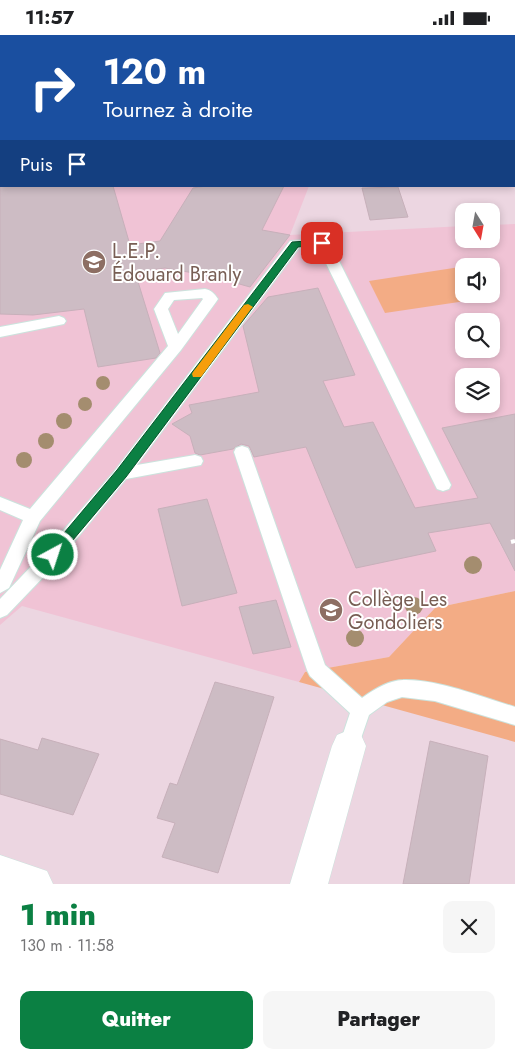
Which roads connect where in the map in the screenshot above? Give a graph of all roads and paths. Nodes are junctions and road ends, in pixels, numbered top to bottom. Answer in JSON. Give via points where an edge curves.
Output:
{"nodes":[{"id":1,"x":59,"y":321,"type":"dead end"},
{"id":2,"x":0,"y":332,"type":"edge"},
{"id":3,"x":176,"y":347,"type":"dead end"},
{"id":4,"x":242,"y":452,"type":"dead end"},
{"id":5,"x":196,"y":461,"type":"dead end"},
{"id":6,"x":122,"y":473,"type":"junction"},
{"id":7,"x":443,"y":485,"type":"dead end"},
{"id":8,"x":0,"y":503,"type":"edge"},
{"id":9,"x":33,"y":517,"type":"junction"},
{"id":10,"x":0,"y":586,"type":"edge"},
{"id":11,"x":0,"y":610,"type":"edge"},
{"id":12,"x":361,"y":710,"type":"junction"},
{"id":13,"x":515,"y":716,"type":"edge"},
{"id":14,"x":349,"y":746,"type":"joint"},
{"id":15,"x":0,"y":874,"type":"edge"},
{"id":16,"x":34,"y":884,"type":"edge"},
{"id":17,"x":309,"y":884,"type":"edge"}],
"edges":[{"from":1,"to":2,"type":"lane"},
{"from":3,"to":9,"type":"lane"},
{"from":4,"to":12,"type":"lane","via":[[317,670]]},
{"from":5,"to":6,"type":"lane"},
{"from":6,"to":7,"type":"lane","via":[[295,244],[322,243]]},
{"from":6,"to":11,"type":"lane","via":[[34,577]]},
{"from":8,"to":9,"type":"lane"},
{"from":9,"to":10,"type":"lane"},
{"from":12,"to":13,"type":"lane","via":[[402,688],[435,692]]},
{"from":12,"to":14,"type":"lane"},
{"from":14,"to":17,"type":"street"},
{"from":15,"to":16,"type":"street"}]}
